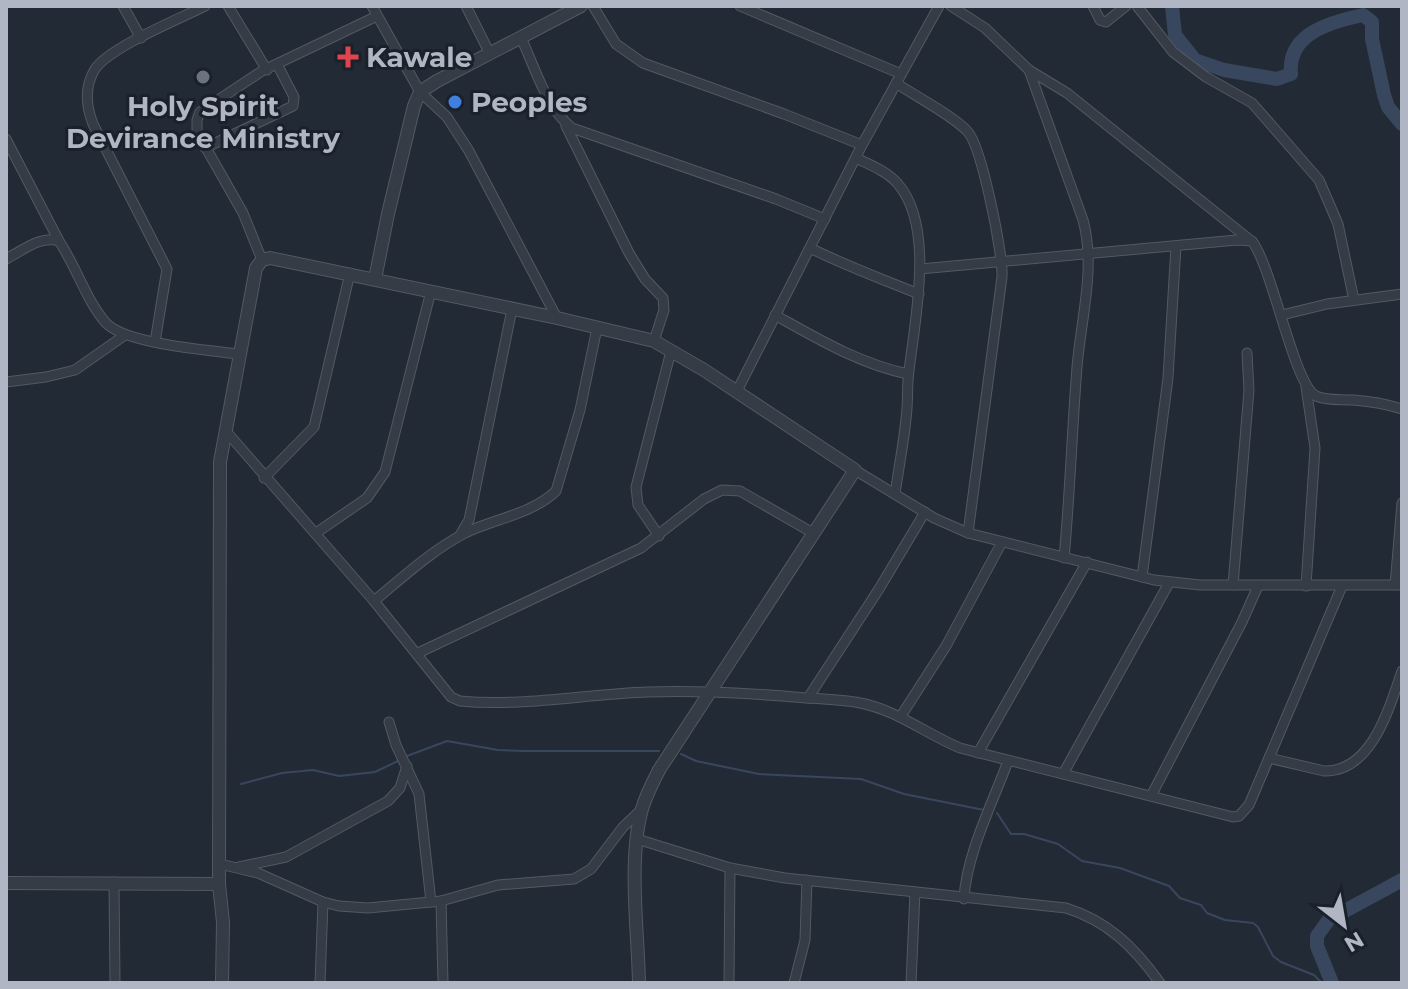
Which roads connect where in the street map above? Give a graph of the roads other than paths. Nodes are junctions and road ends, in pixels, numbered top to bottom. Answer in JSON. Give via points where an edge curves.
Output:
{"nodes":[{"id":1,"x":123,"y":6,"type":"edge"},
{"id":2,"x":205,"y":6,"type":"edge"},
{"id":3,"x":228,"y":6,"type":"edge"},
{"id":4,"x":466,"y":6,"type":"edge"},
{"id":5,"x":581,"y":6,"type":"edge"},
{"id":6,"x":593,"y":6,"type":"edge"},
{"id":7,"x":740,"y":6,"type":"edge"},
{"id":8,"x":939,"y":6,"type":"edge"},
{"id":9,"x":951,"y":6,"type":"edge"},
{"id":10,"x":1093,"y":6,"type":"edge"},
{"id":11,"x":1126,"y":6,"type":"edge"},
{"id":12,"x":1137,"y":6,"type":"edge"},
{"id":13,"x":567,"y":9,"type":"edge"},
{"id":14,"x":375,"y":11,"type":"edge"},
{"id":15,"x":141,"y":38,"type":"junction"},
{"id":16,"x":521,"y":38,"type":"junction"},
{"id":17,"x":490,"y":54,"type":"junction"},
{"id":18,"x":278,"y":66,"type":"junction"},
{"id":19,"x":267,"y":70,"type":"junction"},
{"id":20,"x":1029,"y":70,"type":"junction"},
{"id":21,"x":901,"y":74,"type":"junction"},
{"id":22,"x":896,"y":83,"type":"junction"},
{"id":23,"x":420,"y":92,"type":"junction"},
{"id":24,"x":563,"y":121,"type":"junction"},
{"id":25,"x":6,"y":139,"type":"edge"},
{"id":26,"x":862,"y":145,"type":"junction"},
{"id":27,"x":205,"y":148,"type":"junction"},
{"id":28,"x":856,"y":158,"type":"junction"},
{"id":29,"x":825,"y":219,"type":"junction"},
{"id":30,"x":59,"y":241,"type":"junction"},
{"id":31,"x":1252,"y":241,"type":"junction"},
{"id":32,"x":1176,"y":246,"type":"junction"},
{"id":33,"x":810,"y":248,"type":"junction"},
{"id":34,"x":1088,"y":255,"type":"junction"},
{"id":35,"x":6,"y":259,"type":"edge"},
{"id":36,"x":262,"y":260,"type":"junction"},
{"id":37,"x":1003,"y":262,"type":"junction"},
{"id":38,"x":920,"y":269,"type":"junction"},
{"id":39,"x":350,"y":273,"type":"junction"},
{"id":40,"x":375,"y":279,"type":"junction"},
{"id":41,"x":431,"y":291,"type":"junction"},
{"id":42,"x":919,"y":294,"type":"junction"},
{"id":43,"x":1402,"y":294,"type":"edge"},
{"id":44,"x":1354,"y":300,"type":"junction"},
{"id":45,"x":512,"y":309,"type":"junction"},
{"id":46,"x":775,"y":315,"type":"junction"},
{"id":47,"x":1282,"y":315,"type":"junction"},
{"id":48,"x":557,"y":318,"type":"junction"},
{"id":49,"x":597,"y":328,"type":"junction"},
{"id":50,"x":125,"y":335,"type":"junction"},
{"id":51,"x":654,"y":341,"type":"junction"},
{"id":52,"x":155,"y":342,"type":"junction"},
{"id":53,"x":671,"y":351,"type":"junction"},
{"id":54,"x":1247,"y":353,"type":"dead end"},
{"id":55,"x":238,"y":354,"type":"junction"},
{"id":56,"x":908,"y":374,"type":"junction"},
{"id":57,"x":6,"y":382,"type":"edge"},
{"id":58,"x":1306,"y":387,"type":"junction"},
{"id":59,"x":737,"y":391,"type":"junction"},
{"id":60,"x":1402,"y":409,"type":"edge"},
{"id":61,"x":225,"y":430,"type":"junction"},
{"id":62,"x":855,"y":470,"type":"junction"},
{"id":63,"x":264,"y":478,"type":"junction"},
{"id":64,"x":895,"y":494,"type":"junction"},
{"id":65,"x":1402,"y":503,"type":"edge"},
{"id":66,"x":925,"y":512,"type":"junction"},
{"id":67,"x":316,"y":533,"type":"junction"},
{"id":68,"x":813,"y":533,"type":"junction"},
{"id":69,"x":968,"y":533,"type":"junction"},
{"id":70,"x":659,"y":536,"type":"junction"},
{"id":71,"x":458,"y":537,"type":"junction"},
{"id":72,"x":1002,"y":542,"type":"junction"},
{"id":73,"x":1064,"y":558,"type":"junction"},
{"id":74,"x":1087,"y":562,"type":"junction"},
{"id":75,"x":1142,"y":577,"type":"junction"},
{"id":76,"x":1169,"y":583,"type":"junction"},
{"id":77,"x":1233,"y":585,"type":"junction"},
{"id":78,"x":1398,"y":585,"type":"edge"},
{"id":79,"x":1258,"y":586,"type":"junction"},
{"id":80,"x":1306,"y":586,"type":"junction"},
{"id":81,"x":1342,"y":586,"type":"junction"},
{"id":82,"x":374,"y":601,"type":"junction"},
{"id":83,"x":418,"y":653,"type":"junction"},
{"id":84,"x":1402,"y":671,"type":"edge"},
{"id":85,"x":709,"y":693,"type":"junction"},
{"id":86,"x":808,"y":698,"type":"junction"},
{"id":87,"x":901,"y":716,"type":"junction"},
{"id":88,"x":389,"y":722,"type":"dead end"},
{"id":89,"x":978,"y":753,"type":"junction"},
{"id":90,"x":1269,"y":758,"type":"junction"},
{"id":91,"x":1008,"y":761,"type":"junction"},
{"id":92,"x":407,"y":766,"type":"junction"},
{"id":93,"x":1063,"y":774,"type":"junction"},
{"id":94,"x":1151,"y":796,"type":"junction"},
{"id":95,"x":642,"y":809,"type":"junction"},
{"id":96,"x":637,"y":839,"type":"junction"},
{"id":97,"x":226,"y":866,"type":"junction"},
{"id":98,"x":730,"y":868,"type":"junction"},
{"id":99,"x":807,"y":880,"type":"junction"},
{"id":100,"x":114,"y":882,"type":"junction"},
{"id":101,"x":6,"y":883,"type":"edge"},
{"id":102,"x":219,"y":884,"type":"junction"},
{"id":103,"x":915,"y":892,"type":"junction"},
{"id":104,"x":964,"y":899,"type":"junction"},
{"id":105,"x":323,"y":902,"type":"junction"},
{"id":106,"x":436,"y":902,"type":"junction"},
{"id":107,"x":115,"y":983,"type":"edge"},
{"id":108,"x":222,"y":983,"type":"edge"},
{"id":109,"x":320,"y":983,"type":"edge"},
{"id":110,"x":443,"y":983,"type":"edge"},
{"id":111,"x":639,"y":983,"type":"edge"},
{"id":112,"x":729,"y":983,"type":"edge"},
{"id":113,"x":794,"y":983,"type":"edge"},
{"id":114,"x":911,"y":983,"type":"edge"},
{"id":115,"x":1160,"y":983,"type":"edge"}],
"edges":[{"from":1,"to":15,"type":"street"},
{"from":2,"to":15,"type":"street"},
{"from":3,"to":19,"type":"street"},
{"from":4,"to":17,"type":"street"},
{"from":5,"to":13,"type":"street"},
{"from":6,"to":26,"type":"street","via":[[616,44],[643,63]]},
{"from":7,"to":21,"type":"street"},
{"from":8,"to":21,"type":"street"},
{"from":9,"to":20,"type":"street","via":[[985,28]]},
{"from":10,"to":11,"type":"street","via":[[1106,22]]},
{"from":12,"to":44,"type":"street","via":[[1173,52],[1252,103],[1319,180],[1338,224]]},
{"from":13,"to":16,"type":"street"},
{"from":14,"to":18,"type":"street"},
{"from":14,"to":23,"type":"street"},
{"from":15,"to":52,"type":"street","via":[[97,67],[87,103],[98,136],[167,269]]},
{"from":16,"to":17,"type":"street"},
{"from":16,"to":24,"type":"street"},
{"from":17,"to":23,"type":"street"},
{"from":18,"to":19,"type":"street"},
{"from":18,"to":27,"type":"street","via":[[294,97],[293,106]]},
{"from":19,"to":27,"type":"street","via":[[200,112],[196,126]]},
{"from":20,"to":31,"type":"street","via":[[1067,93]]},
{"from":20,"to":34,"type":"street","via":[[1083,220]]},
{"from":21,"to":22,"type":"street"},
{"from":22,"to":26,"type":"street"},
{"from":22,"to":37,"type":"street","via":[[972,137]]},
{"from":23,"to":40,"type":"street"},
{"from":23,"to":48,"type":"street","via":[[447,117],[469,151]]},
{"from":24,"to":29,"type":"street","via":[[582,133]]},
{"from":24,"to":51,"type":"street","via":[[629,253],[663,298]]},
{"from":25,"to":30,"type":"street"},
{"from":26,"to":28,"type":"street"},
{"from":27,"to":36,"type":"street","via":[[243,213]]},
{"from":28,"to":29,"type":"street"},
{"from":28,"to":38,"type":"street","via":[[888,175],[903,192],[919,242]]},
{"from":29,"to":33,"type":"street"},
{"from":30,"to":35,"type":"street","via":[[40,241]]},
{"from":30,"to":50,"type":"street","via":[[102,317]]},
{"from":31,"to":32,"type":"street"},
{"from":31,"to":47,"type":"street"},
{"from":32,"to":34,"type":"street"},
{"from":32,"to":75,"type":"street","via":[[1166,392]]},
{"from":33,"to":42,"type":"street"},
{"from":33,"to":46,"type":"street"},
{"from":34,"to":37,"type":"street"},
{"from":34,"to":73,"type":"street"},
{"from":36,"to":39,"type":"street","via":[[277,258]]},
{"from":36,"to":55,"type":"street"},
{"from":37,"to":38,"type":"street"},
{"from":37,"to":69,"type":"street"},
{"from":38,"to":42,"type":"street"},
{"from":39,"to":40,"type":"street"},
{"from":39,"to":63,"type":"street","via":[[314,427]]},
{"from":40,"to":41,"type":"street"},
{"from":41,"to":45,"type":"street"},
{"from":41,"to":67,"type":"street","via":[[385,472],[367,498]]},
{"from":42,"to":56,"type":"street"},
{"from":43,"to":44,"type":"street"},
{"from":44,"to":47,"type":"street"},
{"from":45,"to":48,"type":"street"},
{"from":45,"to":71,"type":"street","via":[[469,520]]},
{"from":46,"to":56,"type":"street","via":[[836,349]]},
{"from":46,"to":59,"type":"street"},
{"from":47,"to":58,"type":"street"},
{"from":48,"to":49,"type":"street"},
{"from":49,"to":51,"type":"street"},
{"from":49,"to":71,"type":"street","via":[[556,491],[530,508]]},
{"from":50,"to":52,"type":"street"},
{"from":50,"to":57,"type":"street","via":[[75,370]]},
{"from":51,"to":53,"type":"street"},
{"from":52,"to":55,"type":"street"},
{"from":53,"to":59,"type":"street"},
{"from":53,"to":70,"type":"street","via":[[636,487],[638,505]]},
{"from":54,"to":77,"type":"street","via":[[1249,390]]},
{"from":55,"to":61,"type":"street"},
{"from":56,"to":64,"type":"street"},
{"from":58,"to":60,"type":"street","via":[[1319,397]]},
{"from":58,"to":80,"type":"street","via":[[1315,448]]},
{"from":59,"to":62,"type":"street"},
{"from":61,"to":63,"type":"street"},
{"from":61,"to":97,"type":"street","via":[[218,569]]},
{"from":62,"to":64,"type":"street"},
{"from":62,"to":68,"type":"street"},
{"from":63,"to":67,"type":"street"},
{"from":64,"to":66,"type":"street"},
{"from":65,"to":78,"type":"street"},
{"from":66,"to":69,"type":"street"},
{"from":66,"to":86,"type":"street"},
{"from":67,"to":82,"type":"street"},
{"from":68,"to":70,"type":"street","via":[[733,489],[713,493]]},
{"from":68,"to":85,"type":"street"},
{"from":69,"to":72,"type":"street"},
{"from":70,"to":83,"type":"street"},
{"from":71,"to":82,"type":"street"},
{"from":72,"to":73,"type":"street"},
{"from":72,"to":87,"type":"street"},
{"from":73,"to":74,"type":"street"},
{"from":74,"to":75,"type":"street"},
{"from":74,"to":89,"type":"street"},
{"from":75,"to":76,"type":"street"},
{"from":76,"to":77,"type":"street"},
{"from":76,"to":93,"type":"street"},
{"from":77,"to":79,"type":"street"},
{"from":78,"to":81,"type":"street"},
{"from":79,"to":80,"type":"street"},
{"from":79,"to":94,"type":"street"},
{"from":80,"to":81,"type":"street"},
{"from":81,"to":90,"type":"street"},
{"from":82,"to":83,"type":"street"},
{"from":83,"to":85,"type":"street","via":[[451,697],[460,701]]},
{"from":84,"to":90,"type":"street","via":[[1373,740],[1350,765],[1324,771]]},
{"from":85,"to":86,"type":"street"},
{"from":85,"to":95,"type":"street","via":[[659,770]]},
{"from":86,"to":87,"type":"street","via":[[859,703]]},
{"from":87,"to":89,"type":"street","via":[[943,741]]},
{"from":88,"to":92,"type":"street"},
{"from":89,"to":91,"type":"street"},
{"from":90,"to":94,"type":"street","via":[[1239,816]]},
{"from":91,"to":93,"type":"street"},
{"from":91,"to":104,"type":"street","via":[[974,853]]},
{"from":92,"to":97,"type":"street","via":[[400,788],[370,811],[286,857]]},
{"from":92,"to":106,"type":"street","via":[[421,804]]},
{"from":93,"to":94,"type":"street"},
{"from":95,"to":96,"type":"street"},
{"from":95,"to":106,"type":"street","via":[[591,869],[574,879],[498,885]]},
{"from":96,"to":98,"type":"street"},
{"from":96,"to":111,"type":"street"},
{"from":97,"to":102,"type":"street"},
{"from":97,"to":105,"type":"street","via":[[258,873]]},
{"from":98,"to":99,"type":"street"},
{"from":98,"to":112,"type":"street"},
{"from":99,"to":103,"type":"street"},
{"from":99,"to":113,"type":"street","via":[[805,940]]},
{"from":100,"to":101,"type":"street"},
{"from":100,"to":102,"type":"street"},
{"from":100,"to":107,"type":"street"},
{"from":102,"to":108,"type":"street"},
{"from":103,"to":104,"type":"street"},
{"from":103,"to":114,"type":"street"},
{"from":104,"to":115,"type":"street","via":[[1038,903],[1096,919],[1130,945]]},
{"from":105,"to":106,"type":"street","via":[[368,908]]},
{"from":105,"to":109,"type":"street"},
{"from":106,"to":110,"type":"street"}]}
